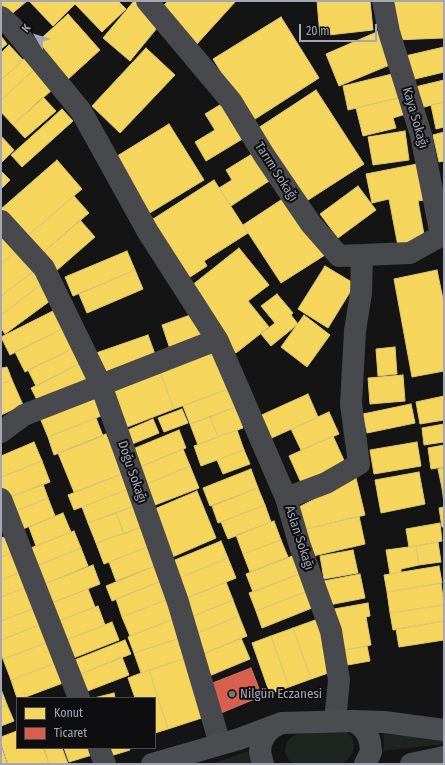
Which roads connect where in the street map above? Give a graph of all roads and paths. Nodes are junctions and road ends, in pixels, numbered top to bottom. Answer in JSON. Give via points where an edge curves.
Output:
{"nodes":[{"id":1,"x":147,"y":1,"type":"edge"},
{"id":2,"x":383,"y":1,"type":"edge"},
{"id":3,"x":1,"y":17,"type":"edge"},
{"id":4,"x":1,"y":221,"type":"edge"},
{"id":5,"x":442,"y":235,"type":"edge"},
{"id":6,"x":362,"y":255,"type":"junction"},
{"id":7,"x":218,"y":341,"type":"junction"},
{"id":8,"x":101,"y":385,"type":"junction"},
{"id":9,"x":1,"y":432,"type":"edge"},
{"id":10,"x":286,"y":498,"type":"junction"},
{"id":11,"x":1,"y":499,"type":"edge"},
{"id":12,"x":79,"y":697,"type":"edge"},
{"id":13,"x":344,"y":721,"type":"junction"},
{"id":14,"x":281,"y":724,"type":"junction"},
{"id":15,"x":444,"y":730,"type":"edge"},
{"id":16,"x":220,"y":744,"type":"junction"},
{"id":17,"x":99,"y":749,"type":"edge"},
{"id":18,"x":444,"y":757,"type":"edge"},
{"id":19,"x":105,"y":764,"type":"edge"},
{"id":20,"x":152,"y":764,"type":"edge"},
{"id":21,"x":263,"y":764,"type":"edge"},
{"id":22,"x":365,"y":764,"type":"edge"},
{"id":23,"x":411,"y":764,"type":"edge"}],
"edges":[{"from":1,"to":6,"type":"street","name":"Tarım Sokağı","via":[[231,100],[264,155],[311,224],[339,256]]},
{"from":2,"to":5,"type":"street","name":"Kaya Sokağı","via":[[389,32],[421,135]]},
{"from":3,"to":7,"type":"street","via":[[81,111],[148,232]]},
{"from":4,"to":8,"type":"street","name":"Doğu Sokağı","via":[[44,268]]},
{"from":5,"to":6,"type":"street","name":"Tarım Sokağı","via":[[410,253]]},
{"from":6,"to":10,"type":"street","name":"Aslan Sokağı","via":[[362,293],[355,331],[351,404],[359,464],[326,483]]},
{"from":7,"to":8,"type":"street"},
{"from":7,"to":10,"type":"street"},
{"from":8,"to":9,"type":"street","via":[[24,415]]},
{"from":8,"to":16,"type":"street","name":"Doğu Sokağı","via":[[178,602]]},
{"from":10,"to":13,"type":"street","name":"Aslan Sokağı","via":[[300,546],[331,632]]},
{"from":11,"to":12,"type":"street"},
{"from":13,"to":14,"type":"main road"},
{"from":13,"to":15,"type":"main road","via":[[400,723]]},
{"from":13,"to":22,"type":"main road","via":[[361,726],[367,733],[371,752]]},
{"from":14,"to":16,"type":"main road"},
{"from":14,"to":21,"type":"main road","via":[[272,728],[261,742]]},
{"from":16,"to":20,"type":"main road"},
{"from":17,"to":19,"type":"street"},
{"from":18,"to":23,"type":"main road"}]}
